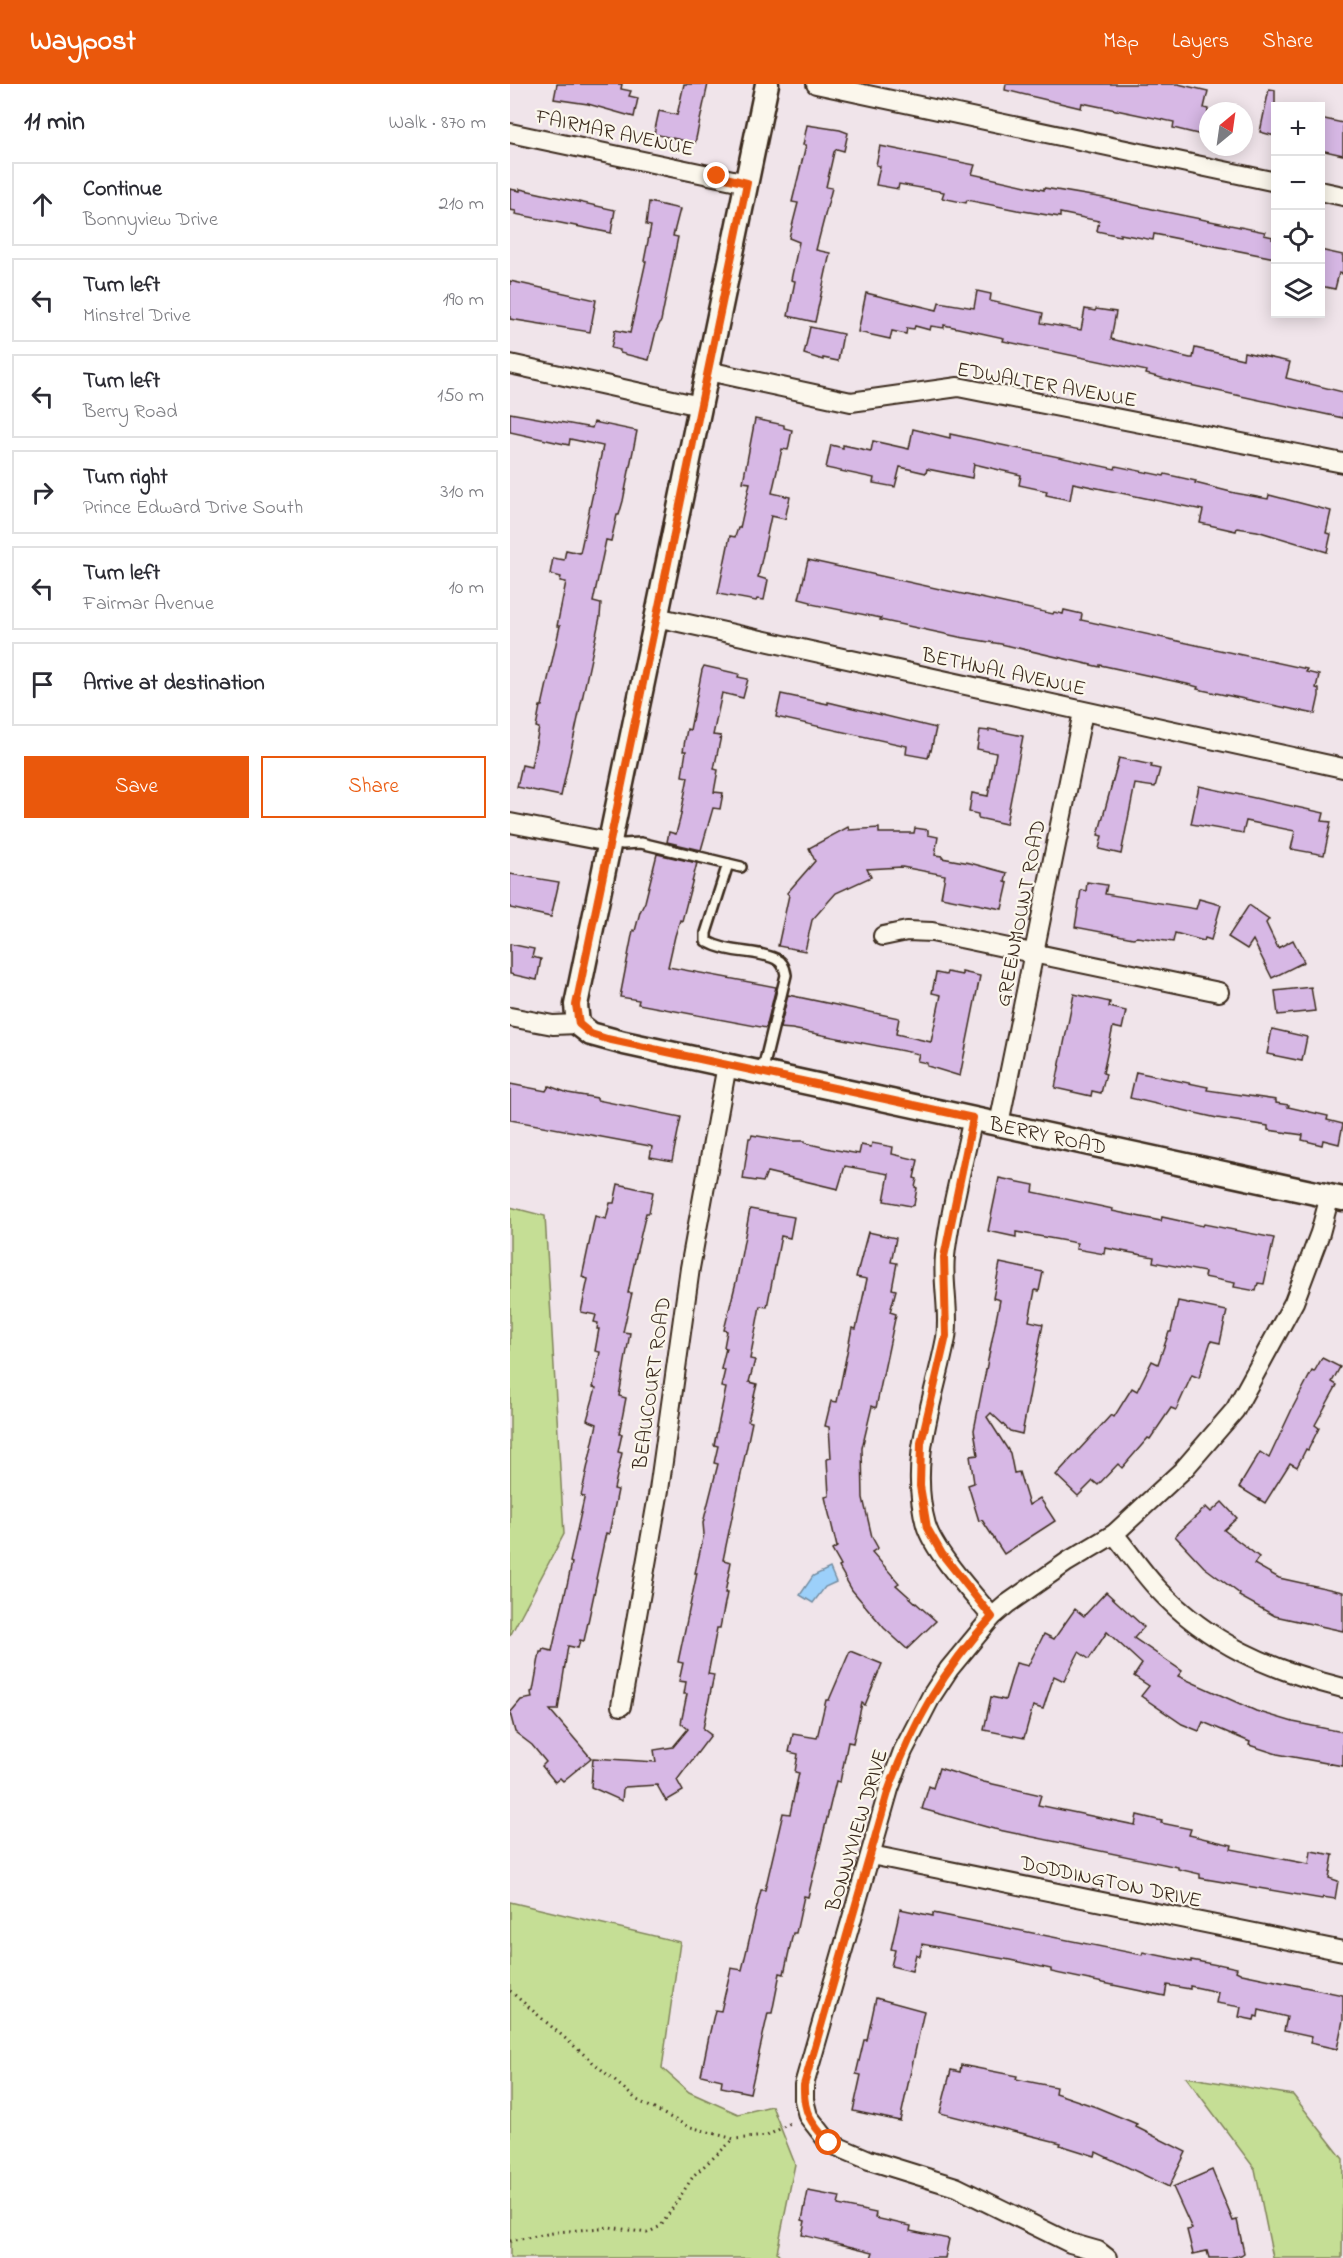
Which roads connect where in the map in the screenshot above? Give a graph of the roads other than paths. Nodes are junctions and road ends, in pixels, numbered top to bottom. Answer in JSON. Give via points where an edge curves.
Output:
{"nodes":[{"id":1,"x":767,"y":84,"type":"edge"},
{"id":2,"x":816,"y":84,"type":"edge"},
{"id":3,"x":510,"y":132,"type":"edge"},
{"id":4,"x":1271,"y":181,"type":"edge"},
{"id":5,"x":747,"y":183,"type":"junction"},
{"id":6,"x":1325,"y":192,"type":"edge"},
{"id":7,"x":1343,"y":196,"type":"edge"},
{"id":8,"x":510,"y":364,"type":"edge"},
{"id":9,"x":708,"y":371,"type":"junction"},
{"id":10,"x":700,"y":406,"type":"junction"},
{"id":11,"x":1343,"y":463,"type":"edge"},
{"id":12,"x":656,"y":617,"type":"junction"},
{"id":13,"x":1083,"y":712,"type":"junction"},
{"id":14,"x":1343,"y":768,"type":"edge"},
{"id":15,"x":510,"y":823,"type":"edge"},
{"id":16,"x":609,"y":842,"type":"junction"},
{"id":17,"x":728,"y":864,"type":"junction"},
{"id":18,"x":741,"y":867,"type":"dead end"},
{"id":19,"x":883,"y":936,"type":"dead end"},
{"id":20,"x":1035,"y":955,"type":"junction"},
{"id":21,"x":1219,"y":992,"type":"dead end"},
{"id":22,"x":510,"y":1017,"type":"edge"},
{"id":23,"x":579,"y":1024,"type":"junction"},
{"id":24,"x":727,"y":1065,"type":"junction"},
{"id":25,"x":762,"y":1073,"type":"junction"},
{"id":26,"x":973,"y":1118,"type":"junction"},
{"id":27,"x":999,"y":1124,"type":"junction"},
{"id":28,"x":1337,"y":1198,"type":"edge"},
{"id":29,"x":1114,"y":1534,"type":"junction"},
{"id":30,"x":992,"y":1617,"type":"junction"},
{"id":31,"x":1343,"y":1688,"type":"edge"},
{"id":32,"x":621,"y":1706,"type":"dead end"},
{"id":33,"x":871,"y":1855,"type":"junction"},
{"id":34,"x":1343,"y":1952,"type":"edge"},
{"id":35,"x":1107,"y":2258,"type":"edge"}],
"edges":[{"from":1,"to":5,"type":"street"},
{"from":2,"to":4,"type":"street"},
{"from":3,"to":5,"type":"street","name":"FAIRMAR AVENUE"},
{"from":5,"to":9,"type":"street"},
{"from":6,"to":7,"type":"street"},
{"from":8,"to":10,"type":"street"},
{"from":9,"to":10,"type":"street"},
{"from":9,"to":11,"type":"street","name":"EDWALTER AVENUE","via":[[851,402],[958,387]]},
{"from":10,"to":12,"type":"street"},
{"from":12,"to":13,"type":"street","name":"BETHNAL AVENUE"},
{"from":12,"to":16,"type":"street"},
{"from":13,"to":14,"type":"street","name":"BETHNAL AVENUE"},
{"from":13,"to":20,"type":"street","name":"GREENMOUNT ROAD"},
{"from":15,"to":16,"type":"street"},
{"from":16,"to":17,"type":"lane","via":[[641,843]]},
{"from":16,"to":23,"type":"street","via":[[576,1005]]},
{"from":17,"to":18,"type":"lane"},
{"from":17,"to":25,"type":"lane","via":[[706,940],[723,949],[778,960],[785,968]]},
{"from":19,"to":20,"type":"street","via":[[907,931],[932,932]]},
{"from":20,"to":21,"type":"street"},
{"from":20,"to":27,"type":"street","name":"GREENMOUNT ROAD"},
{"from":22,"to":23,"type":"street","name":"BERRY ROAD","via":[[553,1025]]},
{"from":23,"to":24,"type":"street","name":"BERRY ROAD","via":[[591,1034],[607,1039]]},
{"from":24,"to":25,"type":"street","name":"BERRY ROAD"},
{"from":24,"to":32,"type":"street","name":"BEAUCOURT ROAD","via":[[690,1268],[659,1490]]},
{"from":25,"to":26,"type":"street","name":"BERRY ROAD"},
{"from":26,"to":27,"type":"street","name":"BERRY ROAD"},
{"from":26,"to":30,"type":"street","via":[[944,1257],[946,1336],[921,1443],[920,1486],[927,1528],[942,1554]]},
{"from":27,"to":28,"type":"street","name":"BERRY ROAD"},
{"from":28,"to":29,"type":"street","name":"BONNYVIEW DRIVE","via":[[1294,1302],[1236,1410],[1184,1469]]},
{"from":29,"to":30,"type":"street","name":"BONNYVIEW DRIVE","via":[[1067,1562]]},
{"from":29,"to":31,"type":"street","via":[[1157,1588],[1201,1629],[1268,1665]]},
{"from":30,"to":33,"type":"street","name":"BONNYVIEW DRIVE","via":[[949,1669],[923,1709],[889,1789]]},
{"from":33,"to":34,"type":"street","name":"DODDINGTON DRIVE"},
{"from":33,"to":35,"type":"street","name":"BONNYVIEW DRIVE","via":[[804,2085],[807,2114],[829,2143],[956,2187]]}]}
